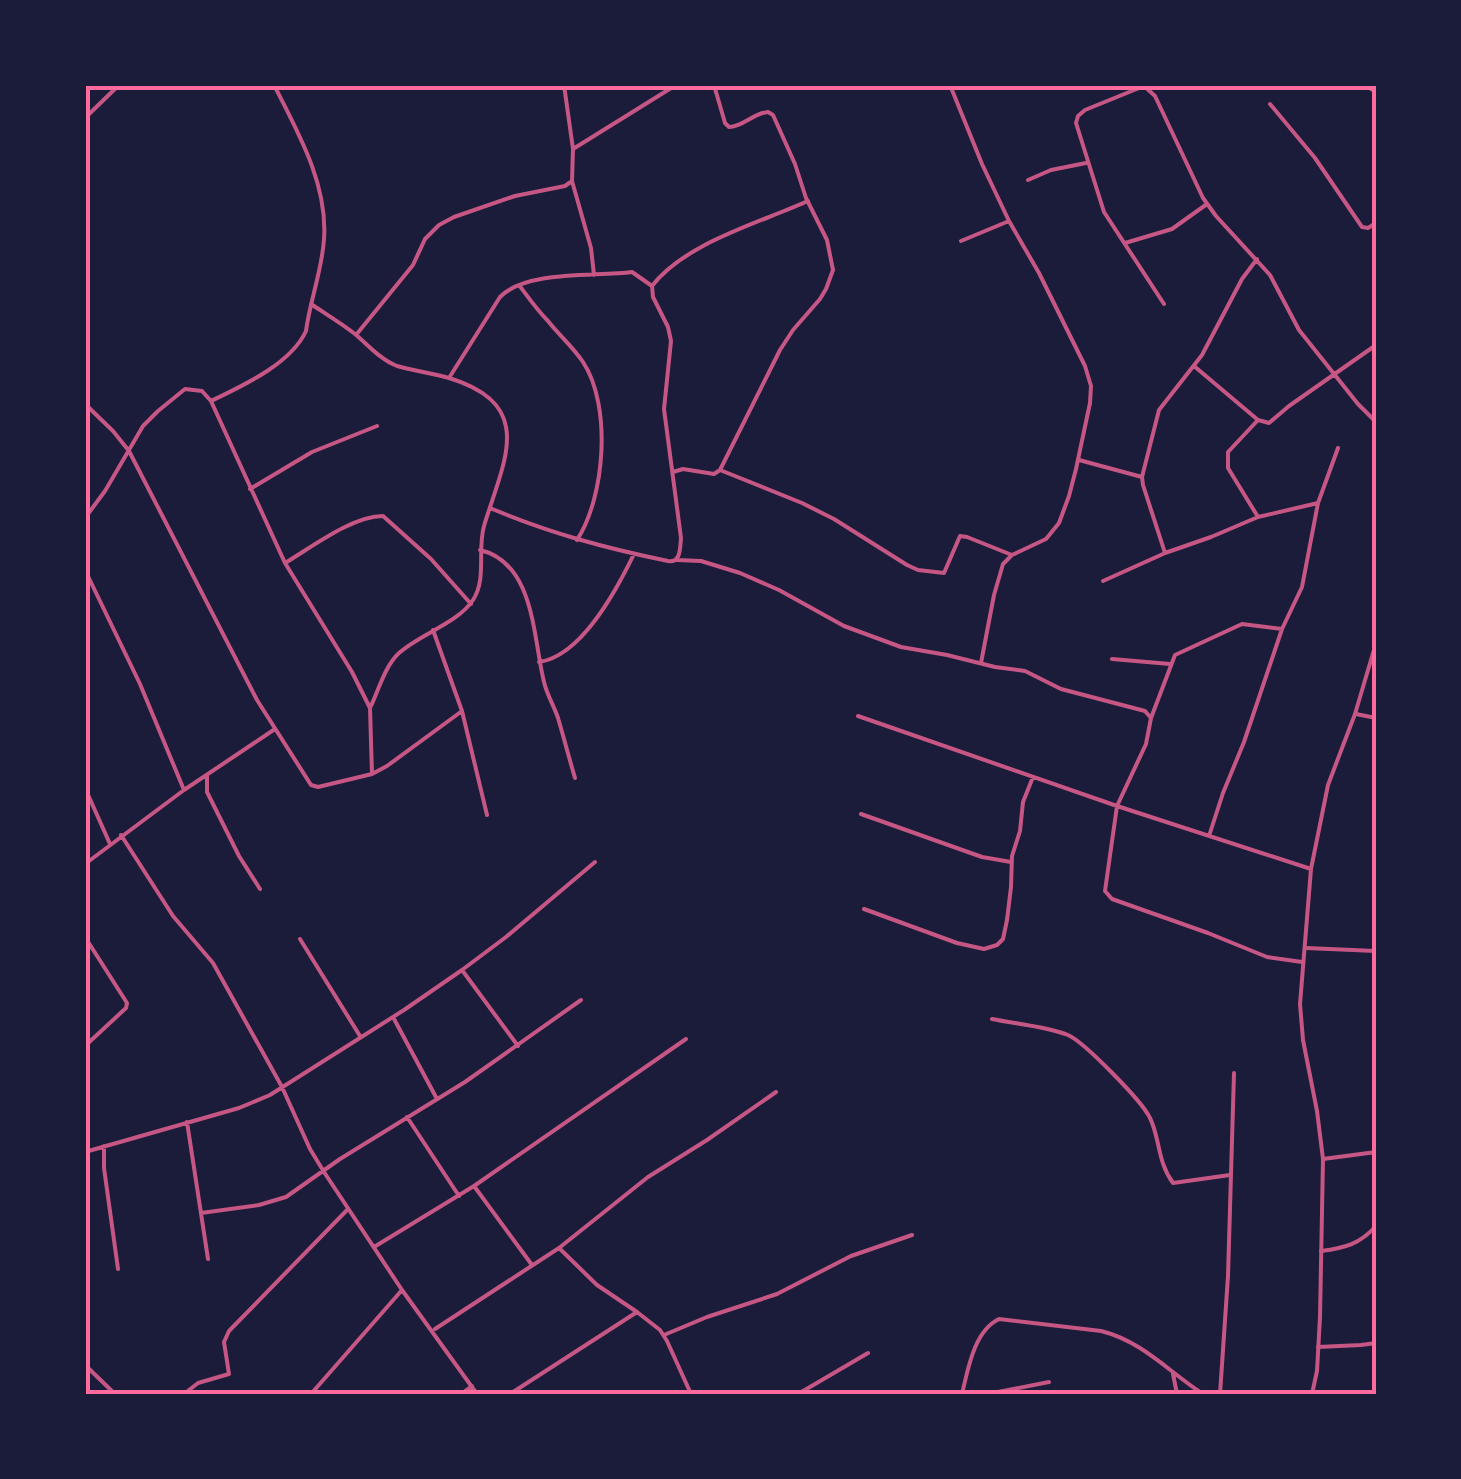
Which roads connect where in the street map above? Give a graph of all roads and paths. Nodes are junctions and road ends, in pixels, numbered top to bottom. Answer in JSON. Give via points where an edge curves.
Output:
{"nodes":[{"id":1,"x":118,"y":85,"type":"edge"},
{"id":2,"x":274,"y":85,"type":"edge"},
{"id":3,"x":564,"y":85,"type":"edge"},
{"id":4,"x":676,"y":85,"type":"edge"},
{"id":5,"x":714,"y":85,"type":"edge"},
{"id":6,"x":950,"y":85,"type":"edge"},
{"id":7,"x":1143,"y":85,"type":"edge"},
{"id":8,"x":1365,"y":85,"type":"edge"},
{"id":9,"x":1376,"y":92,"type":"edge"},
{"id":10,"x":1270,"y":104,"type":"dead end"},
{"id":11,"x":85,"y":118,"type":"edge"},
{"id":12,"x":573,"y":149,"type":"junction"},
{"id":13,"x":1088,"y":163,"type":"junction"},
{"id":14,"x":572,"y":180,"type":"junction"},
{"id":15,"x":1028,"y":180,"type":"dead end"},
{"id":16,"x":808,"y":201,"type":"junction"},
{"id":17,"x":1207,"y":204,"type":"junction"},
{"id":18,"x":1008,"y":221,"type":"junction"},
{"id":19,"x":1376,"y":223,"type":"edge"},
{"id":20,"x":961,"y":241,"type":"dead end"},
{"id":21,"x":1124,"y":244,"type":"junction"},
{"id":22,"x":1257,"y":259,"type":"junction"},
{"id":23,"x":594,"y":275,"type":"junction"},
{"id":24,"x":520,"y":285,"type":"junction"},
{"id":25,"x":652,"y":286,"type":"junction"},
{"id":26,"x":311,"y":304,"type":"junction"},
{"id":27,"x":1164,"y":304,"type":"dead end"},
{"id":28,"x":356,"y":335,"type":"junction"},
{"id":29,"x":1376,"y":345,"type":"edge"},
{"id":30,"x":1194,"y":366,"type":"junction"},
{"id":31,"x":1336,"y":375,"type":"junction"},
{"id":32,"x":450,"y":378,"type":"junction"},
{"id":33,"x":210,"y":401,"type":"junction"},
{"id":34,"x":85,"y":404,"type":"edge"},
{"id":35,"x":1258,"y":420,"type":"junction"},
{"id":36,"x":1376,"y":422,"type":"edge"},
{"id":37,"x":378,"y":426,"type":"dead end"},
{"id":38,"x":1338,"y":448,"type":"dead end"},
{"id":39,"x":129,"y":451,"type":"junction"},
{"id":40,"x":1077,"y":460,"type":"junction"},
{"id":41,"x":720,"y":470,"type":"junction"},
{"id":42,"x":673,"y":472,"type":"junction"},
{"id":43,"x":1142,"y":477,"type":"junction"},
{"id":44,"x":250,"y":489,"type":"junction"},
{"id":45,"x":1318,"y":503,"type":"junction"},
{"id":46,"x":490,"y":508,"type":"junction"},
{"id":47,"x":1258,"y":517,"type":"junction"},
{"id":48,"x":85,"y":518,"type":"edge"},
{"id":49,"x":577,"y":540,"type":"junction"},
{"id":50,"x":480,"y":550,"type":"junction"},
{"id":51,"x":1165,"y":553,"type":"junction"},
{"id":52,"x":634,"y":554,"type":"junction"},
{"id":53,"x":1012,"y":555,"type":"junction"},
{"id":54,"x":676,"y":560,"type":"junction"},
{"id":55,"x":285,"y":563,"type":"junction"},
{"id":56,"x":85,"y":570,"type":"edge"},
{"id":57,"x":1103,"y":581,"type":"dead end"},
{"id":58,"x":471,"y":604,"type":"junction"},
{"id":59,"x":1282,"y":629,"type":"junction"},
{"id":60,"x":433,"y":630,"type":"junction"},
{"id":61,"x":1376,"y":644,"type":"edge"},
{"id":62,"x":1112,"y":659,"type":"dead end"},
{"id":63,"x":540,"y":662,"type":"junction"},
{"id":64,"x":981,"y":663,"type":"junction"},
{"id":65,"x":1170,"y":664,"type":"junction"},
{"id":66,"x":370,"y":708,"type":"junction"},
{"id":67,"x":462,"y":711,"type":"junction"},
{"id":68,"x":1355,"y":714,"type":"junction"},
{"id":69,"x":858,"y":716,"type":"dead end"},
{"id":70,"x":1151,"y":718,"type":"junction"},
{"id":71,"x":1376,"y":718,"type":"edge"},
{"id":72,"x":275,"y":729,"type":"junction"},
{"id":73,"x":372,"y":774,"type":"junction"},
{"id":74,"x":207,"y":775,"type":"junction"},
{"id":75,"x":575,"y":778,"type":"dead end"},
{"id":76,"x":1033,"y":778,"type":"junction"},
{"id":77,"x":194,"y":783,"type":"junction"},
{"id":78,"x":85,"y":788,"type":"edge"},
{"id":79,"x":184,"y":790,"type":"junction"},
{"id":80,"x":207,"y":792,"type":"junction"},
{"id":81,"x":1117,"y":806,"type":"junction"},
{"id":82,"x":861,"y":814,"type":"dead end"},
{"id":83,"x":487,"y":815,"type":"dead end"},
{"id":84,"x":121,"y":836,"type":"junction"},
{"id":85,"x":1209,"y":836,"type":"junction"},
{"id":86,"x":110,"y":844,"type":"junction"},
{"id":87,"x":595,"y":862,"type":"dead end"},
{"id":88,"x":1011,"y":862,"type":"junction"},
{"id":89,"x":85,"y":864,"type":"edge"},
{"id":90,"x":1311,"y":869,"type":"junction"},
{"id":91,"x":260,"y":889,"type":"dead end"},
{"id":92,"x":864,"y":909,"type":"dead end"},
{"id":93,"x":85,"y":937,"type":"edge"},
{"id":94,"x":300,"y":939,"type":"dead end"},
{"id":95,"x":1304,"y":948,"type":"junction"},
{"id":96,"x":1376,"y":951,"type":"edge"},
{"id":97,"x":1303,"y":962,"type":"junction"},
{"id":98,"x":462,"y":970,"type":"junction"},
{"id":99,"x":582,"y":1000,"type":"dead end"},
{"id":100,"x":393,"y":1017,"type":"junction"},
{"id":101,"x":992,"y":1018,"type":"dead end"},
{"id":102,"x":360,"y":1036,"type":"junction"},
{"id":103,"x":686,"y":1039,"type":"dead end"},
{"id":104,"x":85,"y":1046,"type":"edge"},
{"id":105,"x":518,"y":1046,"type":"junction"},
{"id":106,"x":1234,"y":1073,"type":"dead end"},
{"id":107,"x":282,"y":1087,"type":"junction"},
{"id":108,"x":776,"y":1092,"type":"dead end"},
{"id":109,"x":437,"y":1098,"type":"junction"},
{"id":110,"x":407,"y":1117,"type":"junction"},
{"id":111,"x":187,"y":1122,"type":"junction"},
{"id":112,"x":104,"y":1146,"type":"junction"},
{"id":113,"x":85,"y":1152,"type":"edge"},
{"id":114,"x":1376,"y":1152,"type":"edge"},
{"id":115,"x":1323,"y":1160,"type":"junction"},
{"id":116,"x":324,"y":1172,"type":"junction"},
{"id":117,"x":1230,"y":1175,"type":"junction"},
{"id":118,"x":474,"y":1186,"type":"junction"},
{"id":119,"x":459,"y":1196,"type":"junction"},
{"id":120,"x":348,"y":1209,"type":"junction"},
{"id":121,"x":201,"y":1213,"type":"junction"},
{"id":122,"x":1376,"y":1226,"type":"edge"},
{"id":123,"x":912,"y":1235,"type":"dead end"},
{"id":124,"x":374,"y":1248,"type":"junction"},
{"id":125,"x":559,"y":1248,"type":"junction"},
{"id":126,"x":1321,"y":1251,"type":"junction"},
{"id":127,"x":208,"y":1260,"type":"dead end"},
{"id":128,"x":532,"y":1266,"type":"junction"},
{"id":129,"x":118,"y":1269,"type":"dead end"},
{"id":130,"x":402,"y":1290,"type":"junction"},
{"id":131,"x":638,"y":1312,"type":"junction"},
{"id":132,"x":433,"y":1330,"type":"junction"},
{"id":133,"x":664,"y":1336,"type":"junction"},
{"id":134,"x":1376,"y":1342,"type":"edge"},
{"id":135,"x":1318,"y":1347,"type":"junction"},
{"id":136,"x":868,"y":1353,"type":"dead end"},
{"id":137,"x":85,"y":1365,"type":"edge"},
{"id":138,"x":1172,"y":1372,"type":"junction"},
{"id":139,"x":1049,"y":1382,"type":"dead end"},
{"id":140,"x":472,"y":1386,"type":"junction"},
{"id":141,"x":115,"y":1394,"type":"edge"},
{"id":142,"x":184,"y":1394,"type":"edge"},
{"id":143,"x":311,"y":1394,"type":"edge"},
{"id":144,"x":461,"y":1394,"type":"edge"},
{"id":145,"x":478,"y":1394,"type":"edge"},
{"id":146,"x":510,"y":1394,"type":"edge"},
{"id":147,"x":692,"y":1394,"type":"edge"},
{"id":148,"x":798,"y":1394,"type":"edge"},
{"id":149,"x":962,"y":1394,"type":"edge"},
{"id":150,"x":988,"y":1394,"type":"edge"},
{"id":151,"x":1177,"y":1394,"type":"edge"},
{"id":152,"x":1203,"y":1394,"type":"edge"},
{"id":153,"x":1220,"y":1394,"type":"edge"},
{"id":154,"x":1312,"y":1394,"type":"edge"}],
"edges":[{"from":1,"to":11,"type":"street"},
{"from":2,"to":26,"type":"street","via":[[318,181],[324,235]]},
{"from":3,"to":12,"type":"street"},
{"from":4,"to":12,"type":"street"},
{"from":5,"to":16,"type":"street","via":[[729,128],[760,113],[772,116]]},
{"from":6,"to":18,"type":"street"},
{"from":7,"to":13,"type":"street","via":[[1078,116]]},
{"from":7,"to":17,"type":"street","via":[[1155,96]]},
{"from":8,"to":9,"type":"street"},
{"from":10,"to":19,"type":"street","via":[[1362,227]]},
{"from":12,"to":14,"type":"street"},
{"from":13,"to":15,"type":"street"},
{"from":13,"to":21,"type":"street","via":[[1099,202]]},
{"from":14,"to":23,"type":"street"},
{"from":14,"to":28,"type":"street","via":[[439,225]]},
{"from":16,"to":25,"type":"street","via":[[704,246]]},
{"from":16,"to":41,"type":"street","via":[[833,270],[820,299],[780,350]]},
{"from":17,"to":21,"type":"street","via":[[1172,229]]},
{"from":17,"to":22,"type":"street"},
{"from":18,"to":20,"type":"street"},
{"from":18,"to":40,"type":"street","via":[[1085,366],[1090,403]]},
{"from":21,"to":27,"type":"street"},
{"from":22,"to":30,"type":"street"},
{"from":22,"to":31,"type":"street"},
{"from":23,"to":24,"type":"street"},
{"from":23,"to":25,"type":"street","via":[[632,272]]},
{"from":24,"to":32,"type":"street","via":[[500,297]]},
{"from":24,"to":49,"type":"street","via":[[584,364],[598,400],[598,481]]},
{"from":25,"to":42,"type":"street","via":[[671,341],[664,410]]},
{"from":26,"to":28,"type":"street"},
{"from":26,"to":33,"type":"street","via":[[296,348]]},
{"from":28,"to":32,"type":"street","via":[[398,366]]},
{"from":29,"to":31,"type":"street"},
{"from":30,"to":35,"type":"street"},
{"from":30,"to":43,"type":"street","via":[[1159,410]]},
{"from":31,"to":35,"type":"street","via":[[1269,423]]},
{"from":31,"to":36,"type":"street"},
{"from":32,"to":46,"type":"street","via":[[495,402],[505,423],[506,458]]},
{"from":33,"to":39,"type":"street","via":[[202,391],[178,392],[143,426]]},
{"from":33,"to":44,"type":"street"},
{"from":34,"to":39,"type":"street"},
{"from":35,"to":47,"type":"street","via":[[1227,460]]},
{"from":37,"to":44,"type":"street","via":[[312,452]]},
{"from":38,"to":45,"type":"street"},
{"from":39,"to":48,"type":"street"},
{"from":39,"to":72,"type":"street"},
{"from":40,"to":43,"type":"street"},
{"from":40,"to":53,"type":"street","via":[[1053,532]]},
{"from":41,"to":42,"type":"street"},
{"from":41,"to":53,"type":"street","via":[[818,511],[918,570],[944,572],[960,536]]},
{"from":42,"to":54,"type":"street","via":[[681,538]]},
{"from":43,"to":51,"type":"street"},
{"from":44,"to":55,"type":"street"},
{"from":45,"to":47,"type":"street"},
{"from":45,"to":59,"type":"street","via":[[1302,588]]},
{"from":46,"to":49,"type":"street"},
{"from":46,"to":50,"type":"street"},
{"from":47,"to":51,"type":"street"},
{"from":49,"to":52,"type":"street"},
{"from":50,"to":58,"type":"street","via":[[479,588]]},
{"from":50,"to":63,"type":"street","via":[[498,555],[520,584]]},
{"from":51,"to":57,"type":"street"},
{"from":52,"to":54,"type":"street"},
{"from":52,"to":63,"type":"street","via":[[584,633],[554,659]]},
{"from":53,"to":64,"type":"street","via":[[1000,570]]},
{"from":54,"to":64,"type":"street","via":[[740,573],[870,637]]},
{"from":55,"to":58,"type":"street","via":[[354,523],[383,516]]},
{"from":55,"to":66,"type":"street"},
{"from":56,"to":79,"type":"street"},
{"from":58,"to":60,"type":"street"},
{"from":59,"to":65,"type":"street","via":[[1242,624],[1181,650]]},
{"from":59,"to":85,"type":"street"},
{"from":60,"to":66,"type":"street","via":[[393,659]]},
{"from":60,"to":67,"type":"street"},
{"from":61,"to":68,"type":"street"},
{"from":62,"to":65,"type":"street"},
{"from":63,"to":75,"type":"street"},
{"from":64,"to":70,"type":"street","via":[[1025,671]]},
{"from":65,"to":70,"type":"street"},
{"from":66,"to":73,"type":"street"},
{"from":67,"to":73,"type":"street"},
{"from":67,"to":83,"type":"street"},
{"from":68,"to":71,"type":"street"},
{"from":68,"to":90,"type":"street","via":[[1328,785]]},
{"from":69,"to":76,"type":"street"},
{"from":70,"to":81,"type":"street"},
{"from":72,"to":73,"type":"street","via":[[315,787]]},
{"from":72,"to":74,"type":"street"},
{"from":74,"to":77,"type":"street"},
{"from":74,"to":80,"type":"street"},
{"from":76,"to":81,"type":"street"},
{"from":76,"to":88,"type":"street"},
{"from":77,"to":79,"type":"street"},
{"from":77,"to":80,"type":"street"},
{"from":78,"to":86,"type":"street"},
{"from":79,"to":84,"type":"street"},
{"from":80,"to":91,"type":"street"},
{"from":81,"to":85,"type":"street"},
{"from":81,"to":97,"type":"street","via":[[1107,896],[1267,957]]},
{"from":82,"to":88,"type":"street"},
{"from":84,"to":86,"type":"street"},
{"from":84,"to":107,"type":"street","via":[[213,963]]},
{"from":85,"to":90,"type":"street"},
{"from":86,"to":89,"type":"street"},
{"from":87,"to":98,"type":"street"},
{"from":88,"to":92,"type":"street","via":[[1007,920],[1001,942],[992,948],[957,944]]},
{"from":90,"to":95,"type":"street"},
{"from":93,"to":104,"type":"street","via":[[127,1004]]},
{"from":94,"to":102,"type":"street"},
{"from":95,"to":96,"type":"street"},
{"from":95,"to":97,"type":"street"},
{"from":97,"to":115,"type":"street","via":[[1302,1040]]},
{"from":98,"to":100,"type":"street"},
{"from":98,"to":105,"type":"street"},
{"from":99,"to":105,"type":"street"},
{"from":100,"to":102,"type":"street"},
{"from":100,"to":109,"type":"street"},
{"from":101,"to":117,"type":"street","via":[[1080,1043],[1152,1120],[1173,1183]]},
{"from":102,"to":107,"type":"street"},
{"from":103,"to":118,"type":"street"},
{"from":105,"to":109,"type":"street"},
{"from":106,"to":117,"type":"street"},
{"from":107,"to":111,"type":"street"},
{"from":107,"to":116,"type":"street"},
{"from":108,"to":125,"type":"street"},
{"from":109,"to":110,"type":"street"},
{"from":110,"to":116,"type":"street"},
{"from":110,"to":119,"type":"street"},
{"from":111,"to":112,"type":"street"},
{"from":111,"to":121,"type":"street"},
{"from":112,"to":113,"type":"street"},
{"from":112,"to":129,"type":"street"},
{"from":114,"to":115,"type":"street"},
{"from":115,"to":126,"type":"street"},
{"from":116,"to":120,"type":"street"},
{"from":116,"to":121,"type":"street","via":[[274,1202]]},
{"from":117,"to":153,"type":"street"},
{"from":118,"to":119,"type":"street"},
{"from":118,"to":128,"type":"street"},
{"from":119,"to":124,"type":"street"},
{"from":120,"to":124,"type":"street"},
{"from":120,"to":142,"type":"street","via":[[229,1330],[228,1374]]},
{"from":121,"to":127,"type":"street"},
{"from":122,"to":126,"type":"street","via":[[1360,1242]]},
{"from":123,"to":133,"type":"street"},
{"from":124,"to":130,"type":"street"},
{"from":125,"to":128,"type":"street"},
{"from":125,"to":131,"type":"street","via":[[597,1286]]},
{"from":126,"to":135,"type":"street"},
{"from":128,"to":132,"type":"street"},
{"from":130,"to":132,"type":"street"},
{"from":130,"to":143,"type":"street"},
{"from":131,"to":133,"type":"street"},
{"from":131,"to":146,"type":"street"},
{"from":132,"to":140,"type":"street"},
{"from":133,"to":147,"type":"street"},
{"from":134,"to":135,"type":"street"},
{"from":135,"to":154,"type":"street"},
{"from":136,"to":148,"type":"street"},
{"from":137,"to":141,"type":"street"},
{"from":138,"to":149,"type":"street","via":[[1116,1334],[999,1318],[973,1352]]},
{"from":138,"to":151,"type":"street"},
{"from":138,"to":152,"type":"street"},
{"from":139,"to":150,"type":"street"},
{"from":140,"to":144,"type":"street"},
{"from":140,"to":145,"type":"street"}]}
